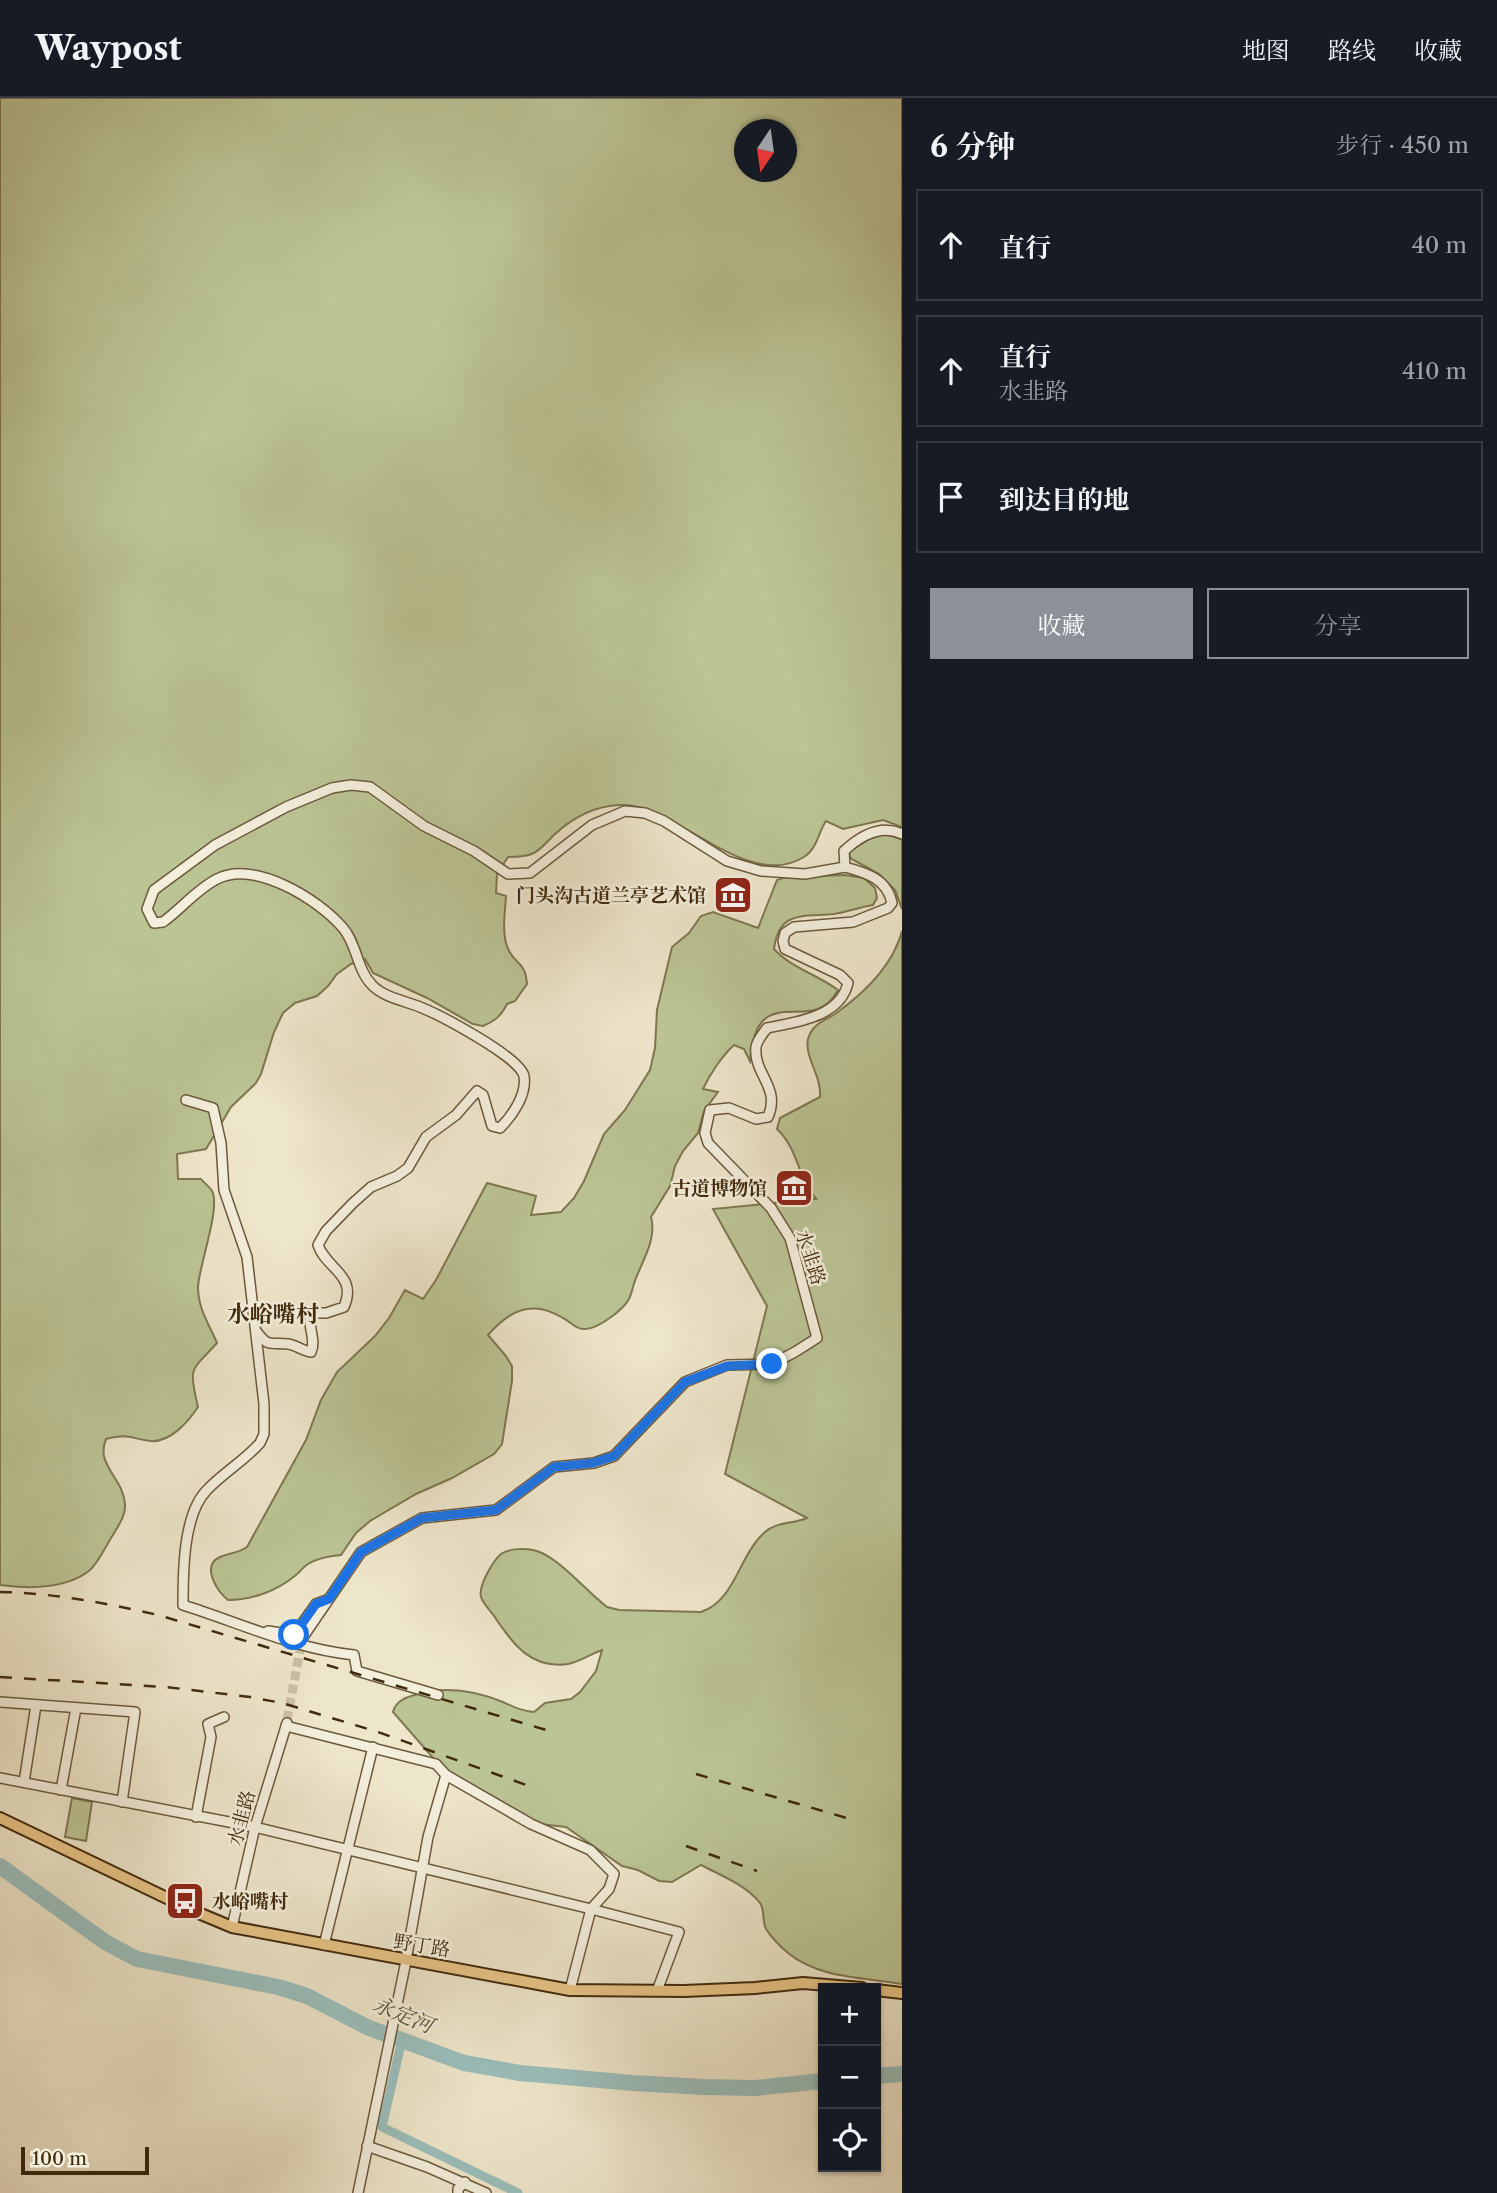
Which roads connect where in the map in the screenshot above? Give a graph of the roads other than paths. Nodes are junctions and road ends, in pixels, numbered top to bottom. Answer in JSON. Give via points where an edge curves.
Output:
{"nodes":[{"id":1,"x":902,"y":834,"type":"edge"},
{"id":2,"x":845,"y":867,"type":"junction"},
{"id":3,"x":187,"y":1100,"type":"dead end"},
{"id":4,"x":256,"y":1331,"type":"junction"},
{"id":5,"x":329,"y":1599,"type":"junction"},
{"id":6,"x":254,"y":1630,"type":"junction"},
{"id":7,"x":303,"y":1637,"type":"tunnel mouth"},
{"id":8,"x":438,"y":1695,"type":"dead end"},
{"id":9,"x":0,"y":1702,"type":"edge"},
{"id":10,"x":36,"y":1705,"type":"junction"},
{"id":11,"x":76,"y":1708,"type":"junction"},
{"id":12,"x":224,"y":1717,"type":"dead end"},
{"id":13,"x":373,"y":1747,"type":"junction"},
{"id":14,"x":446,"y":1775,"type":"junction"},
{"id":15,"x":0,"y":1778,"type":"edge"},
{"id":16,"x":24,"y":1782,"type":"junction"},
{"id":17,"x":61,"y":1790,"type":"junction"},
{"id":18,"x":122,"y":1802,"type":"junction"},
{"id":19,"x":196,"y":1817,"type":"junction"},
{"id":20,"x":0,"y":1818,"type":"edge"},
{"id":21,"x":255,"y":1827,"type":"junction"},
{"id":22,"x":345,"y":1851,"type":"junction"},
{"id":23,"x":422,"y":1869,"type":"junction"},
{"id":24,"x":591,"y":1909,"type":"junction"},
{"id":25,"x":232,"y":1927,"type":"junction"},
{"id":26,"x":324,"y":1945,"type":"junction"},
{"id":27,"x":405,"y":1963,"type":"junction"},
{"id":28,"x":818,"y":1984,"type":"edge"},
{"id":29,"x":570,"y":1990,"type":"junction"},
{"id":30,"x":657,"y":1991,"type":"junction"},
{"id":31,"x":881,"y":1991,"type":"edge"},
{"id":32,"x":902,"y":1993,"type":"edge"},
{"id":33,"x":367,"y":2146,"type":"junction"},
{"id":34,"x":465,"y":2182,"type":"junction"},
{"id":35,"x":358,"y":2193,"type":"edge"},
{"id":36,"x":458,"y":2193,"type":"edge"},
{"id":37,"x":486,"y":2193,"type":"edge"}],
"edges":[{"from":1,"to":2,"type":"street","via":[[890,829],[867,834],[844,851]]},
{"from":2,"to":4,"type":"street","via":[[805,874],[761,871],[727,861],[664,821],[625,811],[592,825],[530,873],[508,874],[370,787],[351,785],[286,807],[215,845],[154,890],[147,909],[154,923],[179,911],[219,878],[248,873],[297,891],[344,928],[372,986],[493,1046],[520,1066],[524,1075],[514,1114],[500,1128],[492,1126],[483,1095],[477,1091],[456,1115],[426,1137],[408,1168],[371,1187],[326,1231],[318,1245],[322,1258],[342,1272],[348,1298],[344,1307],[312,1313],[311,1352],[271,1345]]},
{"from":2,"to":5,"type":"street","name":"水韭路","via":[[871,874],[884,885],[892,903],[888,908],[853,922],[794,927],[782,941],[785,949],[840,975],[848,983],[845,995],[825,1012],[767,1028],[761,1037],[757,1058],[773,1106],[768,1117],[756,1119],[729,1108],[710,1110],[705,1133],[708,1143],[771,1208],[790,1238],[817,1338],[772,1364],[727,1366],[685,1382],[614,1456],[554,1467],[496,1510],[422,1518],[361,1552]]},
{"from":3,"to":4,"type":"street","via":[[213,1108],[224,1190],[247,1257]]},
{"from":4,"to":6,"type":"street","via":[[264,1434],[252,1453],[198,1501],[183,1556],[183,1605]]},
{"from":5,"to":6,"type":"street","via":[[316,1604],[294,1635]]},
{"from":5,"to":7,"type":"street","name":"水韭路"},
{"from":6,"to":8,"type":"street","via":[[354,1655],[357,1671]]},
{"from":9,"to":10,"type":"street"},
{"from":10,"to":11,"type":"street"},
{"from":10,"to":16,"type":"street"},
{"from":11,"to":17,"type":"street"},
{"from":11,"to":18,"type":"street","via":[[135,1712]]},
{"from":12,"to":19,"type":"street","via":[[208,1724],[211,1737]]},
{"from":13,"to":14,"type":"street","via":[[436,1764]]},
{"from":13,"to":21,"type":"street","name":"水韭路","via":[[287,1723]]},
{"from":13,"to":22,"type":"street"},
{"from":14,"to":23,"type":"street"},
{"from":14,"to":24,"type":"street","via":[[531,1824],[590,1850],[614,1874],[609,1889]]},
{"from":15,"to":16,"type":"street"},
{"from":16,"to":17,"type":"street"},
{"from":17,"to":18,"type":"street"},
{"from":18,"to":19,"type":"street"},
{"from":19,"to":21,"type":"street"},
{"from":20,"to":25,"type":"main road","name":"野丁路"},
{"from":21,"to":22,"type":"street"},
{"from":21,"to":25,"type":"street","name":"水韭路"},
{"from":22,"to":23,"type":"street"},
{"from":22,"to":26,"type":"street"},
{"from":23,"to":24,"type":"street"},
{"from":23,"to":27,"type":"street"},
{"from":24,"to":29,"type":"street"},
{"from":24,"to":30,"type":"street","via":[[679,1932]]},
{"from":25,"to":26,"type":"main road","name":"野丁路"},
{"from":26,"to":27,"type":"main road","name":"野丁路"},
{"from":27,"to":29,"type":"main road","name":"野丁路"},
{"from":27,"to":33,"type":"street"},
{"from":28,"to":30,"type":"main road","name":"野丁路"},
{"from":29,"to":30,"type":"main road","name":"野丁路"},
{"from":31,"to":32,"type":"main road"},
{"from":33,"to":34,"type":"street"},
{"from":33,"to":35,"type":"street"},
{"from":34,"to":36,"type":"street"},
{"from":34,"to":37,"type":"street"}]}
